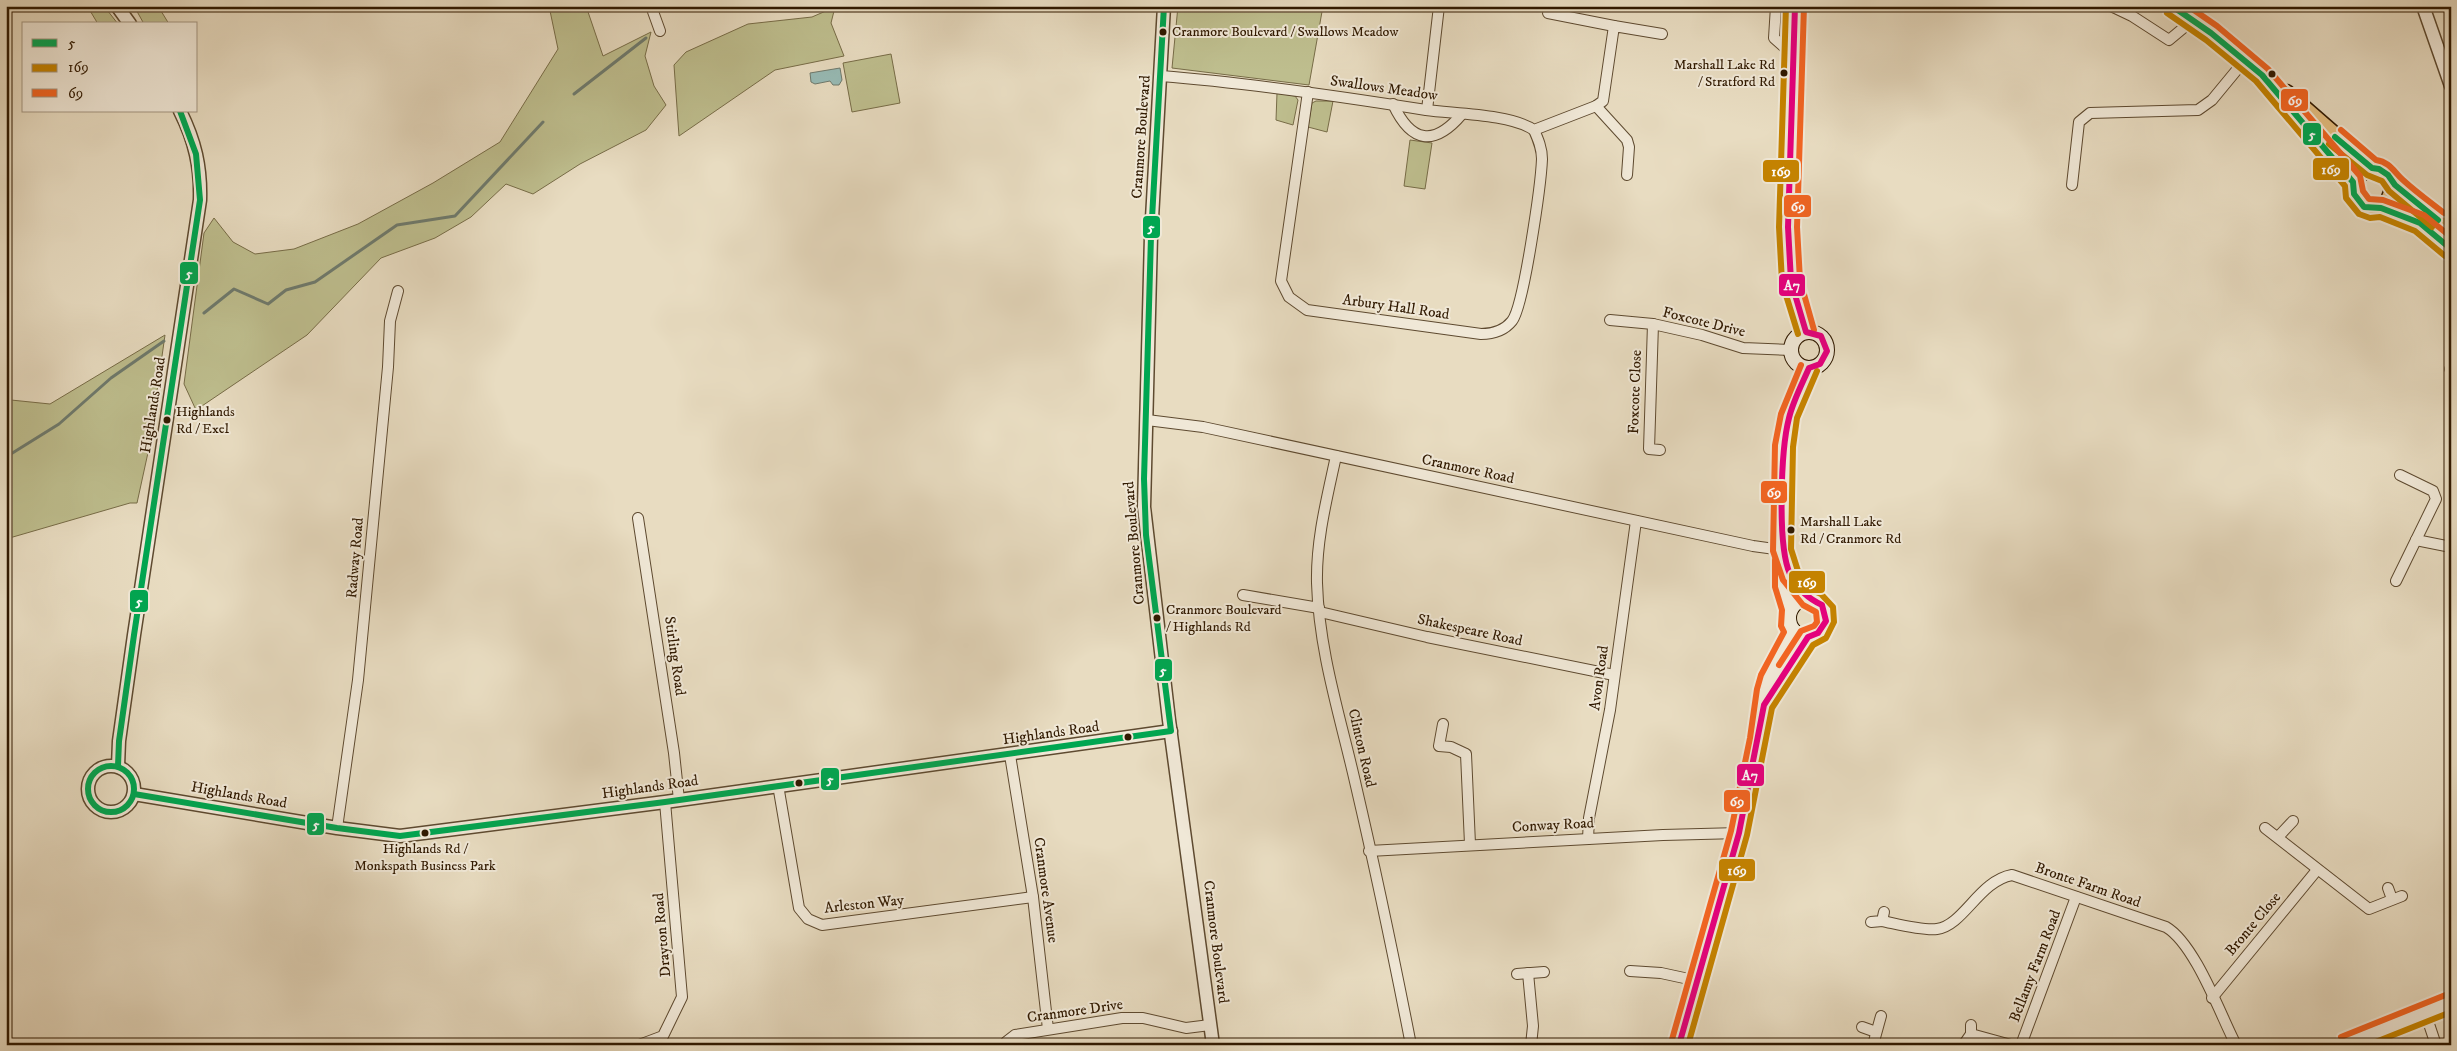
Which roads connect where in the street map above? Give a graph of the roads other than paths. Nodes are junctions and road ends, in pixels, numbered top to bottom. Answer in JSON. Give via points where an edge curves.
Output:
{"nodes":[{"id":1,"x":117,"y":6,"type":"edge"},
{"id":2,"x":1164,"y":6,"type":"edge"},
{"id":3,"x":1439,"y":6,"type":"edge"},
{"id":4,"x":1776,"y":6,"type":"edge"},
{"id":5,"x":1795,"y":6,"type":"edge"},
{"id":6,"x":2111,"y":6,"type":"edge"},
{"id":7,"x":2172,"y":6,"type":"edge"},
{"id":8,"x":2423,"y":6,"type":"edge"},
{"id":9,"x":654,"y":7,"type":"edge"},
{"id":10,"x":1548,"y":13,"type":"dead end"},
{"id":11,"x":2193,"y":20,"type":"junction"},
{"id":12,"x":129,"y":22,"type":"edge"},
{"id":13,"x":1614,"y":26,"type":"junction"},
{"id":14,"x":660,"y":31,"type":"dead end"},
{"id":15,"x":1662,"y":34,"type":"dead end"},
{"id":16,"x":1792,"y":54,"type":"junction"},
{"id":17,"x":2245,"y":60,"type":"junction"},
{"id":18,"x":2262,"y":74,"type":"junction"},
{"id":19,"x":1161,"y":76,"type":"junction"},
{"id":20,"x":2451,"y":85,"type":"edge"},
{"id":21,"x":1308,"y":92,"type":"junction"},
{"id":22,"x":1393,"y":104,"type":"junction"},
{"id":23,"x":1596,"y":106,"type":"junction"},
{"id":24,"x":1427,"y":110,"type":"junction"},
{"id":25,"x":181,"y":112,"type":"edge"},
{"id":26,"x":1462,"y":114,"type":"junction"},
{"id":27,"x":1534,"y":130,"type":"junction"},
{"id":28,"x":2372,"y":168,"type":"junction"},
{"id":29,"x":1627,"y":175,"type":"dead end"},
{"id":30,"x":2353,"y":182,"type":"junction"},
{"id":31,"x":2072,"y":185,"type":"dead end"},
{"id":32,"x":2395,"y":185,"type":"junction"},
{"id":33,"x":2381,"y":208,"type":"junction"},
{"id":34,"x":2451,"y":230,"type":"edge"},
{"id":35,"x":2451,"y":249,"type":"edge"},
{"id":36,"x":398,"y":291,"type":"dead end"},
{"id":37,"x":1610,"y":320,"type":"dead end"},
{"id":38,"x":1653,"y":324,"type":"junction"},
{"id":39,"x":1806,"y":332,"type":"junction"},
{"id":40,"x":1791,"y":350,"type":"junction"},
{"id":41,"x":1808,"y":368,"type":"junction"},
{"id":42,"x":1147,"y":420,"type":"junction"},
{"id":43,"x":1660,"y":450,"type":"dead end"},
{"id":44,"x":1336,"y":456,"type":"junction"},
{"id":45,"x":2400,"y":475,"type":"dead end"},
{"id":46,"x":638,"y":518,"type":"dead end"},
{"id":47,"x":1636,"y":521,"type":"junction"},
{"id":48,"x":2416,"y":540,"type":"junction"},
{"id":49,"x":2451,"y":547,"type":"edge"},
{"id":50,"x":1783,"y":555,"type":"junction"},
{"id":51,"x":2396,"y":581,"type":"dead end"},
{"id":52,"x":1243,"y":595,"type":"dead end"},
{"id":53,"x":1809,"y":599,"type":"junction"},
{"id":54,"x":1791,"y":609,"type":"junction"},
{"id":55,"x":1319,"y":610,"type":"junction"},
{"id":56,"x":1794,"y":631,"type":"junction"},
{"id":57,"x":1808,"y":637,"type":"junction"},
{"id":58,"x":1614,"y":675,"type":"junction"},
{"id":59,"x":1764,"y":705,"type":"junction"},
{"id":60,"x":1443,"y":724,"type":"dead end"},
{"id":61,"x":1171,"y":731,"type":"junction"},
{"id":62,"x":1010,"y":755,"type":"junction"},
{"id":63,"x":118,"y":766,"type":"junction"},
{"id":64,"x":778,"y":785,"type":"junction"},
{"id":65,"x":134,"y":794,"type":"junction"},
{"id":66,"x":678,"y":800,"type":"junction"},
{"id":67,"x":665,"y":802,"type":"junction"},
{"id":68,"x":2293,"y":821,"type":"dead end"},
{"id":69,"x":337,"y":828,"type":"junction"},
{"id":70,"x":2265,"y":828,"type":"dead end"},
{"id":71,"x":1739,"y":833,"type":"junction"},
{"id":72,"x":2278,"y":837,"type":"junction"},
{"id":73,"x":1588,"y":839,"type":"junction"},
{"id":74,"x":1470,"y":844,"type":"junction"},
{"id":75,"x":1369,"y":851,"type":"junction"},
{"id":76,"x":2317,"y":870,"type":"junction"},
{"id":77,"x":2388,"y":888,"type":"dead end"},
{"id":78,"x":1033,"y":897,"type":"junction"},
{"id":79,"x":2076,"y":897,"type":"junction"},
{"id":80,"x":1871,"y":922,"type":"dead end"},
{"id":81,"x":1630,"y":971,"type":"dead end"},
{"id":82,"x":1544,"y":972,"type":"dead end"},
{"id":83,"x":1698,"y":981,"type":"junction"},
{"id":84,"x":2212,"y":998,"type":"junction"},
{"id":85,"x":2451,"y":1002,"type":"edge"},
{"id":86,"x":2425,"y":1012,"type":"junction"},
{"id":87,"x":1882,"y":1016,"type":"dead end"},
{"id":88,"x":1210,"y":1025,"type":"junction"},
{"id":89,"x":1862,"y":1027,"type":"dead end"},
{"id":90,"x":1048,"y":1029,"type":"junction"},
{"id":91,"x":1876,"y":1032,"type":"junction"},
{"id":92,"x":1006,"y":1042,"type":"dead end"},
{"id":93,"x":1964,"y":1044,"type":"edge"},
{"id":94,"x":639,"y":1045,"type":"edge"},
{"id":95,"x":1212,"y":1045,"type":"edge"},
{"id":96,"x":1411,"y":1045,"type":"edge"},
{"id":97,"x":1531,"y":1045,"type":"edge"},
{"id":98,"x":1680,"y":1045,"type":"edge"},
{"id":99,"x":1872,"y":1045,"type":"edge"},
{"id":100,"x":2010,"y":1045,"type":"edge"},
{"id":101,"x":2021,"y":1045,"type":"edge"},
{"id":102,"x":2236,"y":1045,"type":"edge"},
{"id":103,"x":2344,"y":1045,"type":"edge"},
{"id":104,"x":2436,"y":1045,"type":"edge"}],
"edges":[{"from":1,"to":12,"type":"street"},
{"from":2,"to":19,"type":"street","name":"Cranmore Boulevard"},
{"from":3,"to":24,"type":"street"},
{"from":4,"to":16,"type":"street","via":[[1774,38]]},
{"from":5,"to":16,"type":"main road"},
{"from":6,"to":11,"type":"street","via":[[2169,40]]},
{"from":7,"to":11,"type":"highway"},
{"from":8,"to":20,"type":"street"},
{"from":9,"to":14,"type":"street"},
{"from":10,"to":13,"type":"street"},
{"from":11,"to":17,"type":"highway"},
{"from":13,"to":15,"type":"street"},
{"from":13,"to":23,"type":"street","via":[[1606,92],[1603,102]]},
{"from":16,"to":39,"type":"main road","via":[[1788,228],[1791,281]]},
{"from":17,"to":18,"type":"highway"},
{"from":17,"to":31,"type":"street","via":[[2212,100],[2198,110],[2090,112],[2079,122]]},
{"from":18,"to":28,"type":"highway"},
{"from":18,"to":30,"type":"highway"},
{"from":19,"to":21,"type":"street","name":"Swallows Meadow"},
{"from":19,"to":42,"type":"street","name":"Cranmore Boulevard","via":[[1151,236]]},
{"from":21,"to":22,"type":"street","name":"Swallows Meadow"},
{"from":21,"to":27,"type":"street","name":"Arbury Hall Road","via":[[1282,281],[1289,297],[1308,310],[1481,334],[1492,334],[1504,328],[1518,310],[1531,235],[1542,159]]},
{"from":22,"to":24,"type":"street","name":"Swallows Meadow"},
{"from":22,"to":26,"type":"street","via":[[1407,129],[1417,135],[1430,136],[1450,128]]},
{"from":23,"to":27,"type":"street"},
{"from":23,"to":29,"type":"street","via":[[1627,140]]},
{"from":24,"to":26,"type":"street","name":"Swallows Meadow"},
{"from":25,"to":63,"type":"street","name":"Highlands Road","via":[[192,133],[198,155],[200,200],[134,635]]},
{"from":26,"to":27,"type":"street","name":"Swallows Meadow","via":[[1524,123]]},
{"from":28,"to":30,"type":"highway"},
{"from":28,"to":32,"type":"highway","via":[[2388,175]]},
{"from":30,"to":33,"type":"highway","via":[[2359,202],[2371,209]]},
{"from":32,"to":33,"type":"highway","via":[[2392,196]]},
{"from":32,"to":34,"type":"highway"},
{"from":33,"to":35,"type":"highway","via":[[2420,223]]},
{"from":36,"to":69,"type":"street","name":"Radway Road","via":[[390,321],[358,680]]},
{"from":37,"to":38,"type":"street","name":"Foxcote Drive"},
{"from":38,"to":40,"type":"street","name":"Foxcote Drive","via":[[1743,348]]},
{"from":38,"to":43,"type":"street","name":"Foxcote Close","via":[[1648,449]]},
{"from":39,"to":40,"type":"main road","via":[[1794,340]]},
{"from":39,"to":41,"type":"main road","via":[[1821,336],[1827,348],[1821,363]]},
{"from":40,"to":41,"type":"main road","via":[[1796,362]]},
{"from":41,"to":50,"type":"main road","via":[[1789,416],[1784,446]]},
{"from":42,"to":44,"type":"street","name":"Cranmore Road","via":[[1203,427]]},
{"from":42,"to":61,"type":"street","name":"Cranmore Boulevard","via":[[1146,536]]},
{"from":44,"to":47,"type":"street","name":"Cranmore Road"},
{"from":44,"to":55,"type":"street","name":"Clinton Road","via":[[1318,550]]},
{"from":45,"to":48,"type":"street","via":[[2433,492],[2436,499]]},
{"from":46,"to":66,"type":"street","name":"Stirling Road","via":[[674,753]]},
{"from":47,"to":50,"type":"street","name":"Cranmore Road"},
{"from":47,"to":58,"type":"street","name":"Avon Road"},
{"from":48,"to":49,"type":"street"},
{"from":48,"to":51,"type":"street"},
{"from":50,"to":53,"type":"main road","via":[[1790,575]]},
{"from":50,"to":54,"type":"main road","via":[[1784,586]]},
{"from":52,"to":55,"type":"street","name":"Shakespeare Road"},
{"from":53,"to":54,"type":"main road","via":[[1798,602]]},
{"from":53,"to":57,"type":"main road","via":[[1822,605],[1827,618],[1818,634]]},
{"from":54,"to":56,"type":"main road","via":[[1788,617]]},
{"from":55,"to":58,"type":"street","name":"Shakespeare Road","via":[[1427,637]]},
{"from":55,"to":75,"type":"street","name":"Clinton Road","via":[[1329,674]]},
{"from":56,"to":57,"type":"main road"},
{"from":56,"to":59,"type":"main road","via":[[1769,679]]},
{"from":57,"to":59,"type":"main road"},
{"from":58,"to":73,"type":"street","name":"Avon Road"},
{"from":59,"to":71,"type":"main road"},
{"from":60,"to":74,"type":"street","via":[[1439,746],[1452,747],[1466,754]]},
{"from":61,"to":62,"type":"street","name":"Highlands Road"},
{"from":61,"to":88,"type":"street","name":"Cranmore Boulevard"},
{"from":62,"to":64,"type":"street","name":"Highlands Road"},
{"from":62,"to":78,"type":"street","name":"Cranmore Avenue"},
{"from":63,"to":65,"type":"street","via":[[132,777]]},
{"from":63,"to":65,"type":"street","via":[[108,766],[94,774],[88,788],[91,799],[97,807],[108,812],[129,804]]},
{"from":64,"to":66,"type":"street","name":"Highlands Road"},
{"from":64,"to":78,"type":"street","name":"Arleston Way","via":[[799,908],[808,919],[822,924]]},
{"from":65,"to":69,"type":"street","name":"Highlands Road"},
{"from":66,"to":67,"type":"street","name":"Highlands Road"},
{"from":67,"to":69,"type":"street","name":"Highlands Road","via":[[400,836]]},
{"from":67,"to":94,"type":"street","name":"Drayton Road","via":[[682,997],[663,1036]]},
{"from":68,"to":72,"type":"street"},
{"from":70,"to":72,"type":"street"},
{"from":71,"to":73,"type":"street","name":"Conway Road"},
{"from":71,"to":83,"type":"main road"},
{"from":72,"to":76,"type":"street"},
{"from":73,"to":74,"type":"street","name":"Conway Road"},
{"from":74,"to":75,"type":"street","name":"Conway Road"},
{"from":75,"to":96,"type":"street","name":"Clinton Road"},
{"from":76,"to":77,"type":"street","via":[[2369,909],[2397,898]]},
{"from":76,"to":84,"type":"street","name":"Bronte Close"},
{"from":78,"to":90,"type":"street","name":"Cranmore Avenue"},
{"from":79,"to":80,"type":"street","name":"Bronte Farm Road","via":[[2012,875],[1992,882],[1947,926],[1935,930],[1883,917]]},
{"from":79,"to":84,"type":"street","name":"Bronte Farm Road","via":[[2174,932],[2192,955]]},
{"from":79,"to":101,"type":"street","name":"Bellamy Farm Road"},
{"from":81,"to":83,"type":"street","via":[[1661,973]]},
{"from":82,"to":97,"type":"street","via":[[1522,973],[1533,1026]]},
{"from":83,"to":98,"type":"main road"},
{"from":84,"to":102,"type":"street","name":"Bronte Farm Road"},
{"from":85,"to":86,"type":"street"},
{"from":86,"to":103,"type":"street"},
{"from":86,"to":104,"type":"street"},
{"from":87,"to":91,"type":"street"},
{"from":88,"to":90,"type":"street","name":"Cranmore Drive","via":[[1186,1028],[1144,1018],[1122,1018]]},
{"from":88,"to":95,"type":"street","name":"Cranmore Boulevard"},
{"from":89,"to":91,"type":"street"},
{"from":90,"to":92,"type":"street","name":"Cranmore Drive","via":[[1015,1034]]},
{"from":91,"to":99,"type":"street"},
{"from":93,"to":100,"type":"street","via":[[1971,1030]]}]}
